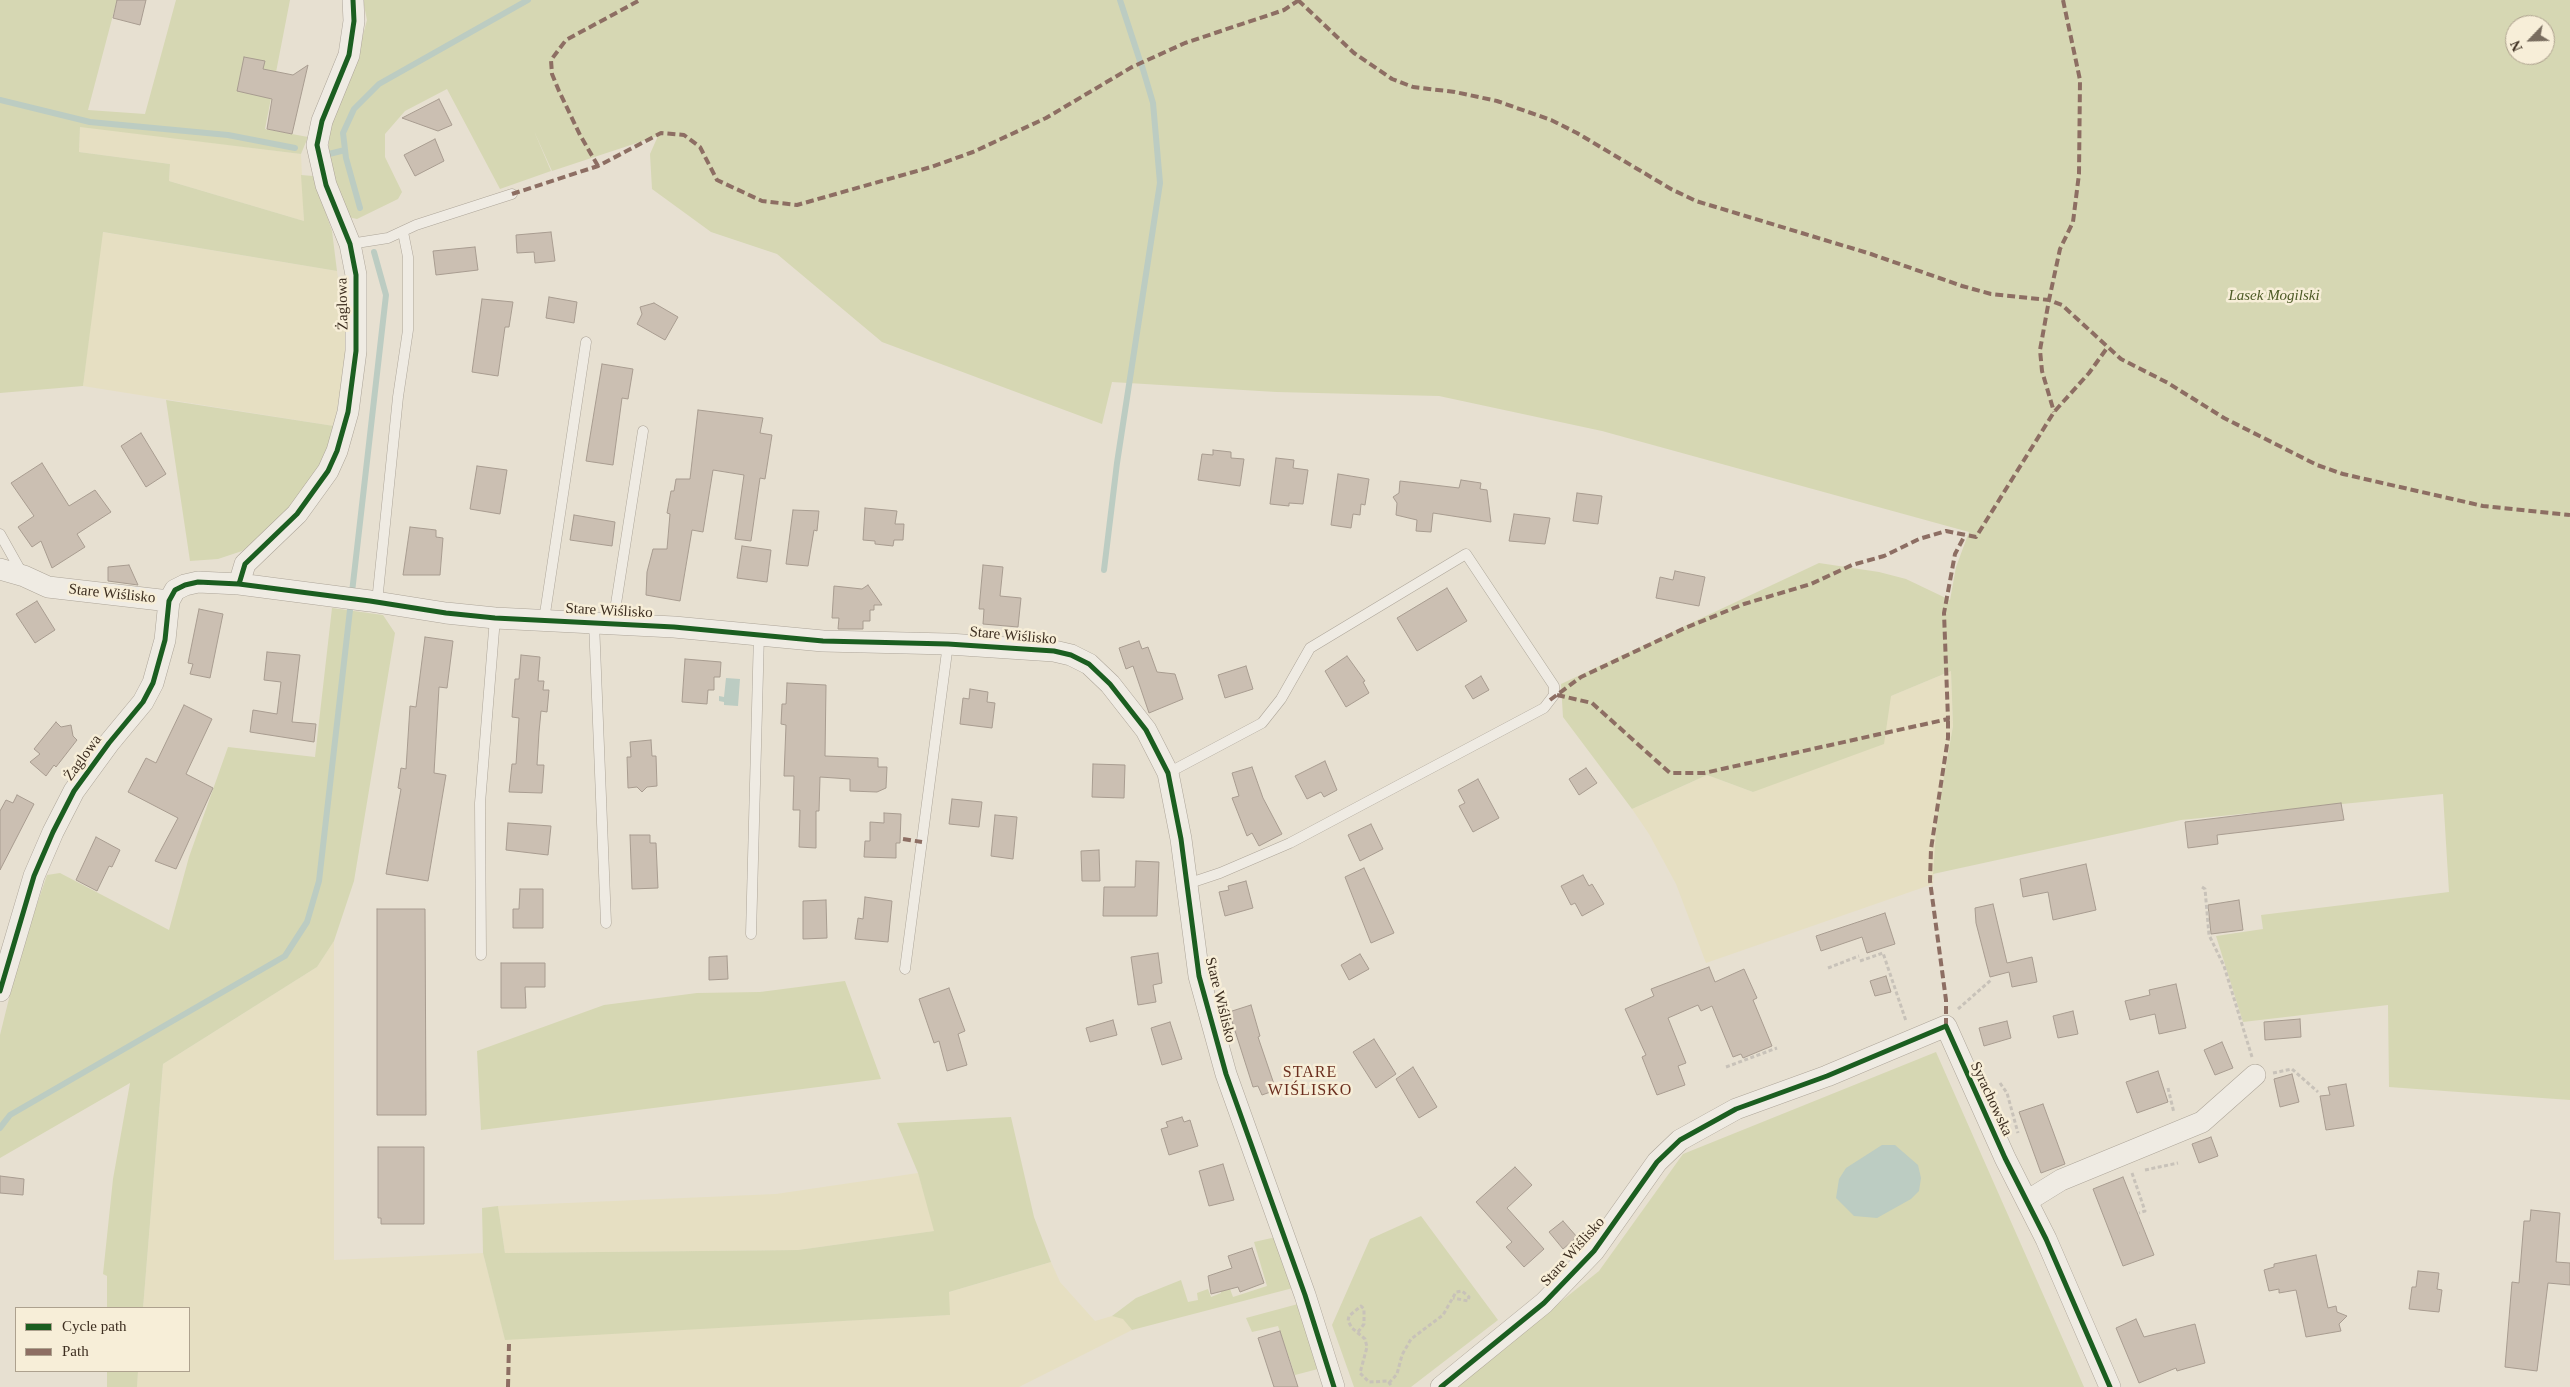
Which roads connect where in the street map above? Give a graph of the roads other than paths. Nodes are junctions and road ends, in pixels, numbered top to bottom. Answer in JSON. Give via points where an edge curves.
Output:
{"nodes":[{"id":1,"x":353,"y":0,"type":"edge"},
{"id":2,"x":512,"y":194,"type":"dead end"},
{"id":3,"x":403,"y":232,"type":"junction"},
{"id":4,"x":350,"y":244,"type":"junction"},
{"id":5,"x":586,"y":342,"type":"dead end"},
{"id":6,"x":643,"y":432,"type":"dead end"},
{"id":7,"x":0,"y":534,"type":"edge"},
{"id":8,"x":0,"y":569,"type":"edge"},
{"id":9,"x":24,"y":576,"type":"junction"},
{"id":10,"x":239,"y":584,"type":"junction"},
{"id":11,"x":169,"y":600,"type":"junction"},
{"id":12,"x":374,"y":601,"type":"junction"},
{"id":13,"x":495,"y":618,"type":"junction"},
{"id":14,"x":544,"y":620,"type":"junction"},
{"id":15,"x":603,"y":622,"type":"junction"},
{"id":16,"x":759,"y":634,"type":"junction"},
{"id":17,"x":948,"y":644,"type":"junction"},
{"id":18,"x":1168,"y":773,"type":"junction"},
{"id":19,"x":1187,"y":884,"type":"junction"},
{"id":20,"x":606,"y":923,"type":"dead end"},
{"id":21,"x":751,"y":934,"type":"dead end"},
{"id":22,"x":481,"y":955,"type":"dead end"},
{"id":23,"x":905,"y":969,"type":"dead end"},
{"id":24,"x":0,"y":991,"type":"edge"},
{"id":25,"x":2253,"y":1068,"type":"road end"},
{"id":26,"x":1736,"y":1109,"type":"joint"},
{"id":27,"x":2027,"y":1201,"type":"junction"},
{"id":28,"x":1334,"y":1387,"type":"edge"},
{"id":29,"x":1441,"y":1387,"type":"edge"},
{"id":30,"x":2110,"y":1387,"type":"edge"}],
"edges":[{"from":1,"to":4,"type":"street","name":"Żaglowa","via":[[354,21],[349,55],[322,121],[317,145],[326,185]]},
{"from":2,"to":3,"type":"lane"},
{"from":3,"to":4,"type":"lane","via":[[388,238]]},
{"from":3,"to":12,"type":"lane","via":[[408,257],[408,330]]},
{"from":4,"to":10,"type":"street","name":"Żaglowa","via":[[356,275],[356,351],[343,433],[328,471],[318,486],[297,514],[246,564]]},
{"from":5,"to":14,"type":"lane"},
{"from":6,"to":15,"type":"lane"},
{"from":7,"to":9,"type":"lane"},
{"from":8,"to":9,"type":"street","name":"Stare Wiślisko"},
{"from":9,"to":11,"type":"street","name":"Stare Wiślisko","via":[[48,587]]},
{"from":10,"to":11,"type":"street","name":"Stare Wiślisko","via":[[191,583],[175,590]]},
{"from":10,"to":12,"type":"street","name":"Stare Wiślisko"},
{"from":11,"to":24,"type":"street","name":"Żaglowa","via":[[166,640],[153,683],[143,702],[74,791],[53,832],[34,876]]},
{"from":12,"to":13,"type":"street","name":"Stare Wiślisko"},
{"from":13,"to":14,"type":"street","name":"Stare Wiślisko"},
{"from":13,"to":22,"type":"lane","via":[[480,803]]},
{"from":14,"to":15,"type":"street","name":"Stare Wiślisko"},
{"from":15,"to":16,"type":"street","name":"Stare Wiślisko"},
{"from":15,"to":20,"type":"lane"},
{"from":16,"to":17,"type":"street","name":"Stare Wiślisko","via":[[832,642]]},
{"from":16,"to":21,"type":"lane"},
{"from":17,"to":18,"type":"street","name":"Stare Wiślisko","via":[[1054,651],[1082,659],[1110,684],[1146,730]]},
{"from":17,"to":23,"type":"lane"},
{"from":18,"to":19,"type":"street","name":"Stare Wiślisko"},
{"from":18,"to":19,"type":"lane","via":[[1262,723],[1281,699],[1310,648],[1466,554],[1554,686],[1554,695],[1544,708],[1290,843]]},
{"from":19,"to":28,"type":"street","name":"Stare Wiślisko","via":[[1199,976],[1226,1074],[1305,1294]]},
{"from":25,"to":27,"type":"street","via":[[2202,1122],[2061,1180]]},
{"from":26,"to":27,"type":"street","name":"Syrachowska","via":[[1827,1076],[1946,1026]]},
{"from":26,"to":29,"type":"street","name":"Stare Wiślisko","via":[[1668,1150],[1594,1251],[1544,1303]]},
{"from":27,"to":30,"type":"street","name":"Syrachowska"}]}
